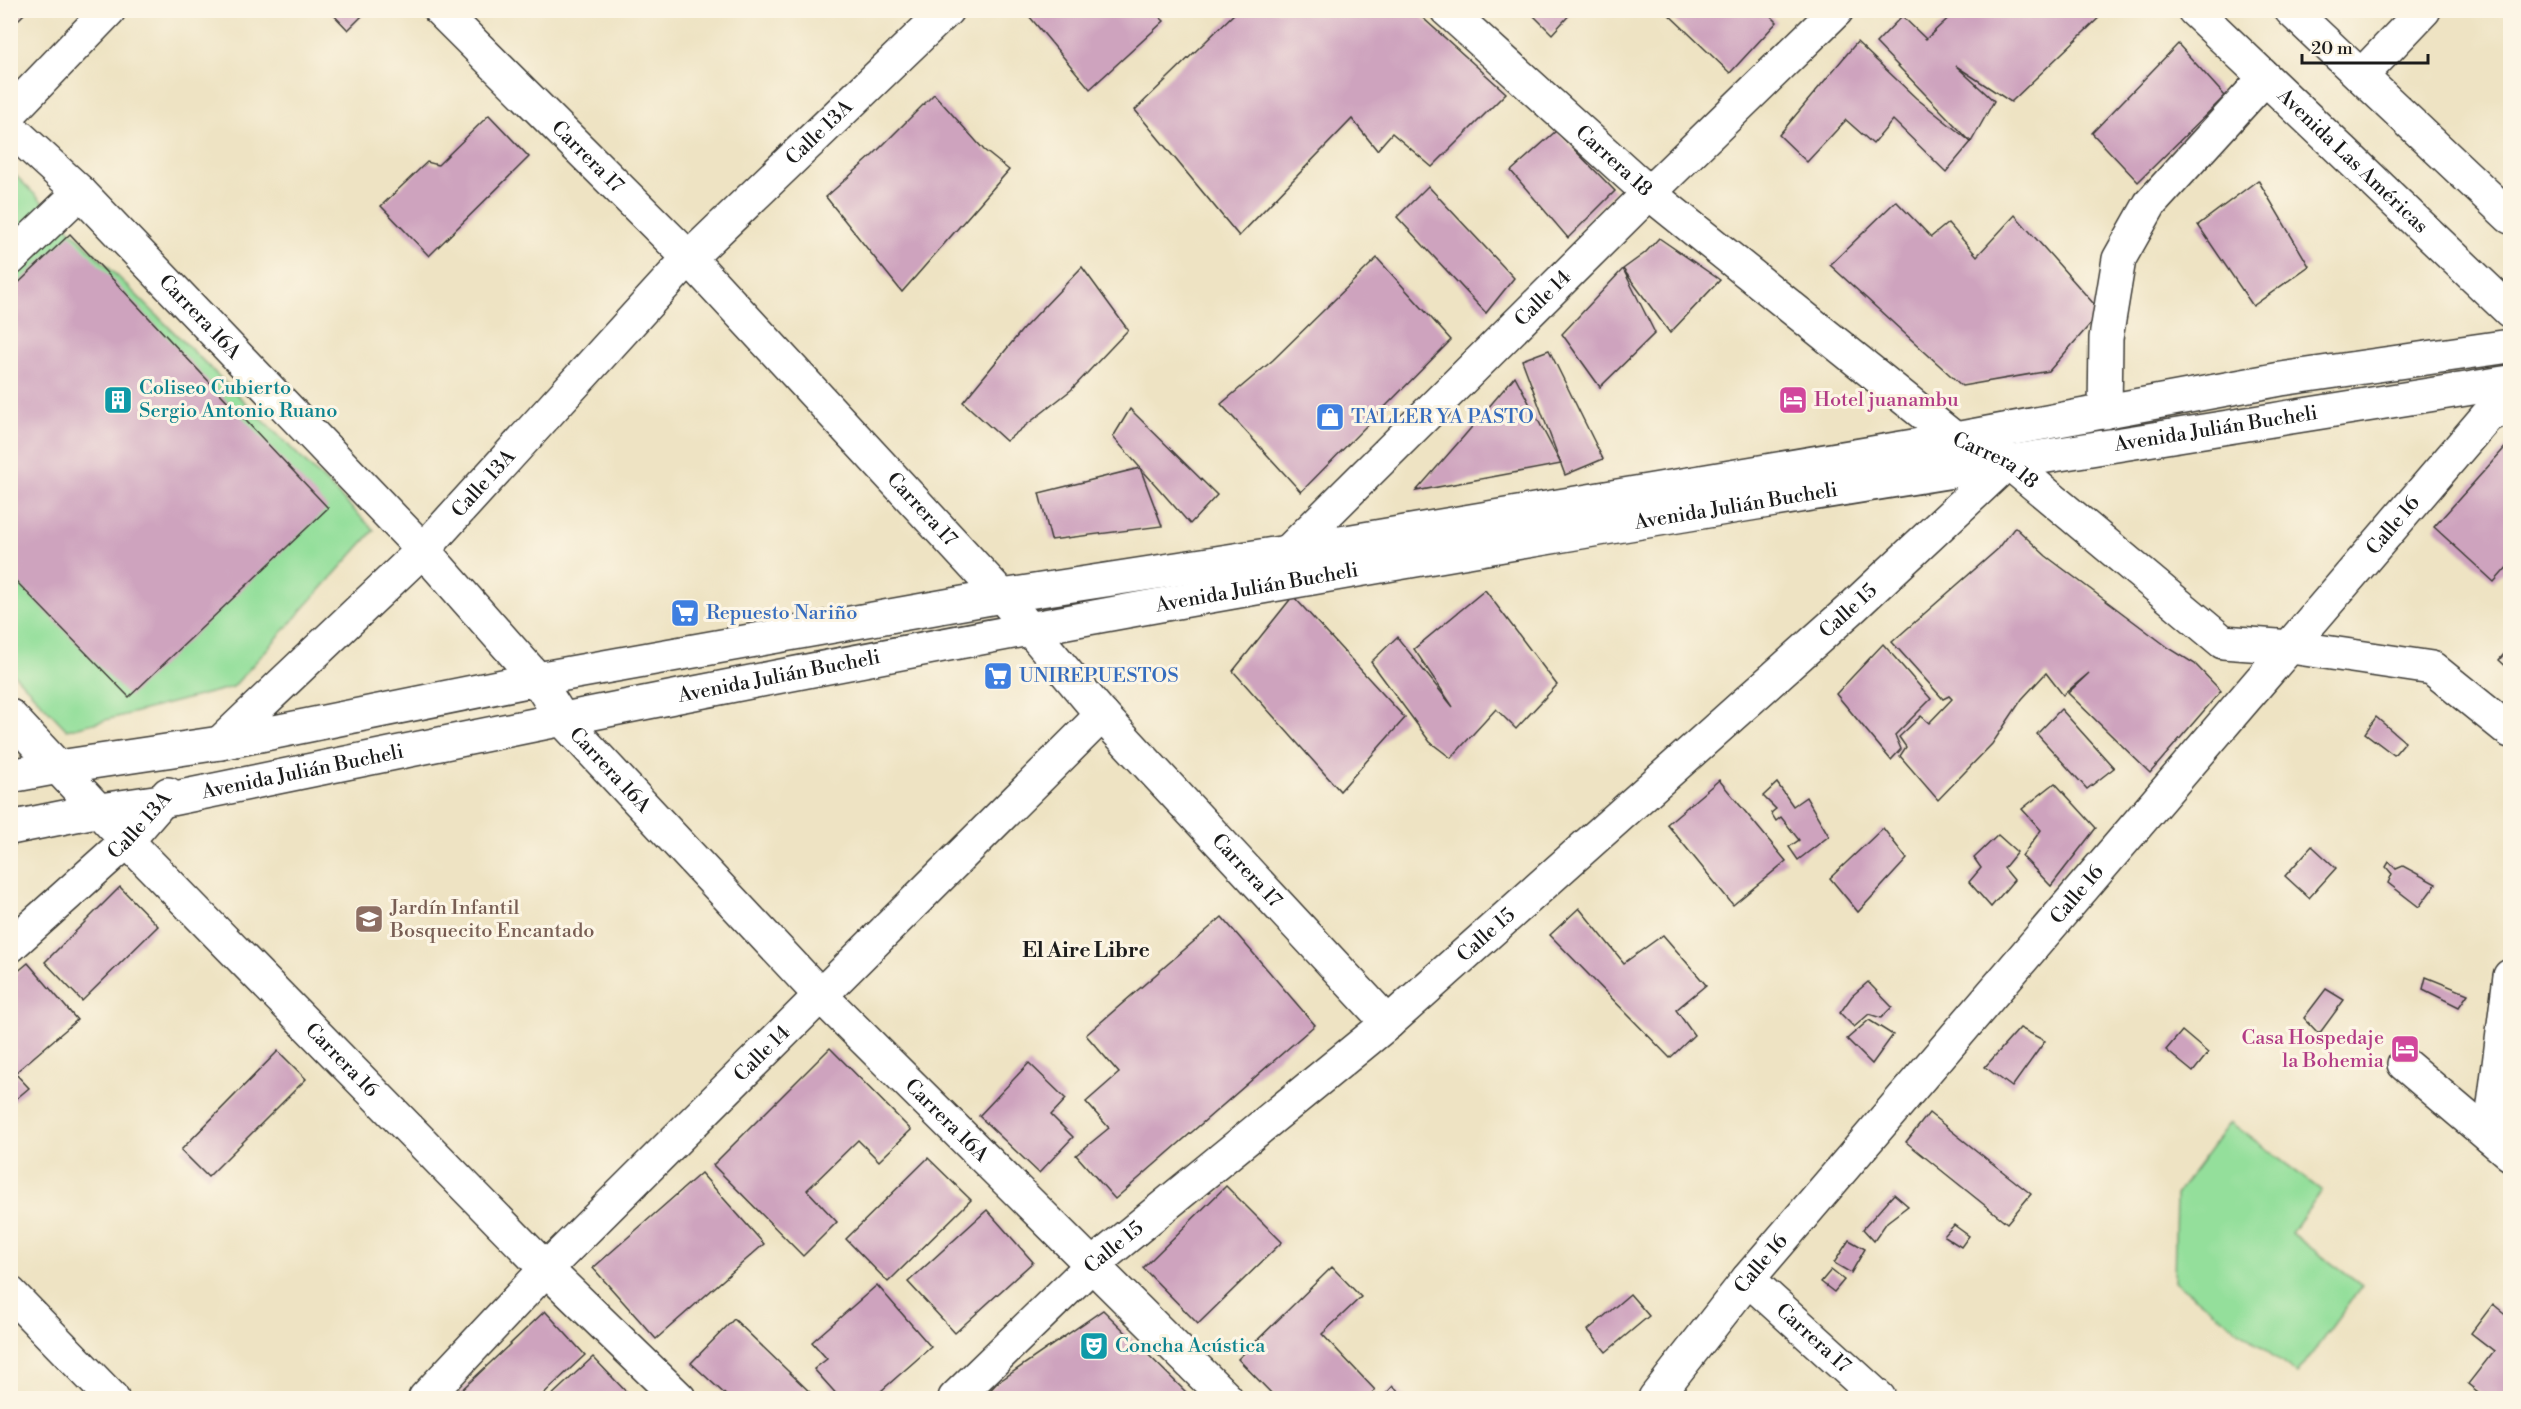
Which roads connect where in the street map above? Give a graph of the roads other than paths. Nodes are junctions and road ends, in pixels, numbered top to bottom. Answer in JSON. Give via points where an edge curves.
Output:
{"nodes":[{"id":1,"x":109,"y":10,"type":"edge"},
{"id":2,"x":440,"y":10,"type":"edge"},
{"id":3,"x":947,"y":10,"type":"edge"},
{"id":4,"x":1447,"y":10,"type":"edge"},
{"id":5,"x":1837,"y":10,"type":"edge"},
{"id":6,"x":2194,"y":10,"type":"edge"},
{"id":7,"x":2291,"y":10,"type":"edge"},
{"id":8,"x":2424,"y":10,"type":"edge"},
{"id":9,"x":2361,"y":76,"type":"junction"},
{"id":10,"x":2265,"y":78,"type":"junction"},
{"id":11,"x":10,"y":113,"type":"edge"},
{"id":12,"x":10,"y":128,"type":"edge"},
{"id":13,"x":80,"y":192,"type":"junction"},
{"id":14,"x":1649,"y":193,"type":"junction"},
{"id":15,"x":2511,"y":218,"type":"edge"},
{"id":16,"x":689,"y":258,"type":"junction"},
{"id":17,"x":10,"y":259,"type":"edge"},
{"id":18,"x":2511,"y":311,"type":"edge"},
{"id":19,"x":2511,"y":346,"type":"edge"},
{"id":20,"x":2511,"y":382,"type":"edge"},
{"id":21,"x":2511,"y":404,"type":"edge"},
{"id":22,"x":2105,"y":412,"type":"junction"},
{"id":23,"x":1955,"y":439,"type":"junction"},
{"id":24,"x":2008,"y":462,"type":"junction"},
{"id":25,"x":423,"y":550,"type":"junction"},
{"id":26,"x":1287,"y":552,"type":"junction"},
{"id":27,"x":1255,"y":588,"type":"junction"},
{"id":28,"x":1002,"y":596,"type":"junction"},
{"id":29,"x":1030,"y":630,"type":"junction"},
{"id":30,"x":2291,"y":647,"type":"junction"},
{"id":31,"x":537,"y":679,"type":"junction"},
{"id":32,"x":1102,"y":715,"type":"junction"},
{"id":33,"x":10,"y":716,"type":"edge"},
{"id":34,"x":562,"y":719,"type":"junction"},
{"id":35,"x":2511,"y":731,"type":"edge"},
{"id":36,"x":220,"y":743,"type":"junction"},
{"id":37,"x":59,"y":766,"type":"junction"},
{"id":38,"x":10,"y":776,"type":"edge"},
{"id":39,"x":161,"y":801,"type":"junction"},
{"id":40,"x":100,"y":810,"type":"junction"},
{"id":41,"x":10,"y":828,"type":"edge"},
{"id":42,"x":127,"y":841,"type":"junction"},
{"id":43,"x":10,"y":946,"type":"edge"},
{"id":44,"x":2511,"y":976,"type":"edge"},
{"id":45,"x":820,"y":995,"type":"junction"},
{"id":46,"x":1388,"y":1023,"type":"junction"},
{"id":47,"x":2404,"y":1064,"type":"dead end"},
{"id":48,"x":2500,"y":1146,"type":"edge"},
{"id":49,"x":1091,"y":1266,"type":"junction"},
{"id":50,"x":546,"y":1269,"type":"junction"},
{"id":51,"x":1748,"y":1280,"type":"junction"},
{"id":52,"x":10,"y":1293,"type":"edge"},
{"id":53,"x":112,"y":1398,"type":"edge"},
{"id":54,"x":425,"y":1398,"type":"edge"},
{"id":55,"x":680,"y":1398,"type":"edge"},
{"id":56,"x":955,"y":1398,"type":"edge"},
{"id":57,"x":1226,"y":1398,"type":"edge"},
{"id":58,"x":1655,"y":1398,"type":"edge"},
{"id":59,"x":1879,"y":1398,"type":"edge"}],
"edges":[{"from":1,"to":11,"type":"street"},
{"from":2,"to":16,"type":"street","name":"Carrera 17"},
{"from":3,"to":16,"type":"street","name":"Calle 13A"},
{"from":4,"to":14,"type":"street","name":"Carrera 18"},
{"from":5,"to":14,"type":"street","name":"Calle 14"},
{"from":6,"to":10,"type":"street","name":"Avenida Las Américas"},
{"from":7,"to":9,"type":"street"},
{"from":8,"to":9,"type":"street"},
{"from":9,"to":15,"type":"street"},
{"from":10,"to":18,"type":"street","name":"Avenida Las Américas"},
{"from":10,"to":22,"type":"street","via":[[2150,204],[2119,258],[2106,338]]},
{"from":12,"to":13,"type":"street","name":"Carrera 16A"},
{"from":13,"to":17,"type":"street"},
{"from":13,"to":25,"type":"street","name":"Carrera 16A"},
{"from":14,"to":23,"type":"street","name":"Carrera 18"},
{"from":14,"to":26,"type":"street","name":"Calle 14"},
{"from":16,"to":25,"type":"street","name":"Calle 13A"},
{"from":16,"to":28,"type":"street","name":"Carrera 17"},
{"from":19,"to":22,"type":"street","name":"Avenida Julián Bucheli","via":[[2281,379]]},
{"from":20,"to":24,"type":"street","name":"Avenida Julián Bucheli"},
{"from":21,"to":30,"type":"street","name":"Calle 16","via":[[2487,416]]},
{"from":22,"to":23,"type":"street","name":"Avenida Julián Bucheli"},
{"from":23,"to":24,"type":"street","name":"Carrera 18"},
{"from":23,"to":26,"type":"street","name":"Avenida Julián Bucheli"},
{"from":24,"to":27,"type":"street","name":"Avenida Julián Bucheli"},
{"from":24,"to":30,"type":"street","name":"Carrera 18","via":[[2223,642]]},
{"from":24,"to":46,"type":"street","name":"Calle 15","via":[[1844,615]]},
{"from":25,"to":31,"type":"street","name":"Carrera 16A"},
{"from":25,"to":36,"type":"street","name":"Calle 13A"},
{"from":26,"to":27,"type":"street","name":"Calle 14"},
{"from":26,"to":28,"type":"street","name":"Avenida Julián Bucheli"},
{"from":27,"to":29,"type":"street","name":"Avenida Julián Bucheli"},
{"from":28,"to":29,"type":"street","name":"Carrera 17"},
{"from":28,"to":31,"type":"street","name":"Avenida Julián Bucheli"},
{"from":29,"to":32,"type":"street","name":"Carrera 17"},
{"from":29,"to":34,"type":"street","name":"Avenida Julián Bucheli"},
{"from":30,"to":35,"type":"street","name":"Carrera 18","via":[[2432,668]]},
{"from":30,"to":51,"type":"street","name":"Calle 16"},
{"from":31,"to":34,"type":"street","name":"Carrera 16A"},
{"from":31,"to":36,"type":"street","name":"Avenida Julián Bucheli"},
{"from":32,"to":45,"type":"street","name":"Calle 14"},
{"from":32,"to":46,"type":"street","name":"Carrera 17"},
{"from":33,"to":37,"type":"street","name":"Carrera 16"},
{"from":34,"to":39,"type":"street","name":"Avenida Julián Bucheli"},
{"from":34,"to":45,"type":"street","name":"Carrera 16A"},
{"from":36,"to":37,"type":"street","name":"Avenida Julián Bucheli"},
{"from":36,"to":39,"type":"street","name":"Calle 13A"},
{"from":37,"to":38,"type":"street","name":"Avenida Julián Bucheli"},
{"from":37,"to":40,"type":"street","name":"Carrera 16"},
{"from":39,"to":40,"type":"street","name":"Avenida Julián Bucheli"},
{"from":39,"to":42,"type":"street","name":"Calle 13A"},
{"from":40,"to":41,"type":"street","name":"Avenida Julián Bucheli"},
{"from":40,"to":42,"type":"street","name":"Carrera 16"},
{"from":42,"to":43,"type":"street","name":"Calle 13A"},
{"from":42,"to":50,"type":"street","name":"Carrera 16"},
{"from":44,"to":48,"type":"street"},
{"from":45,"to":49,"type":"street","name":"Carrera 16A"},
{"from":45,"to":50,"type":"street","name":"Calle 14"},
{"from":46,"to":49,"type":"street","name":"Calle 15"},
{"from":47,"to":48,"type":"street"},
{"from":49,"to":56,"type":"street","name":"Calle 15"},
{"from":49,"to":57,"type":"street","name":"Carrera 16A"},
{"from":50,"to":54,"type":"street","name":"Calle 14"},
{"from":50,"to":55,"type":"street","name":"Carrera 16"},
{"from":51,"to":58,"type":"street","name":"Calle 16"},
{"from":51,"to":59,"type":"street","name":"Carrera 17"},
{"from":52,"to":53,"type":"street"}]}
